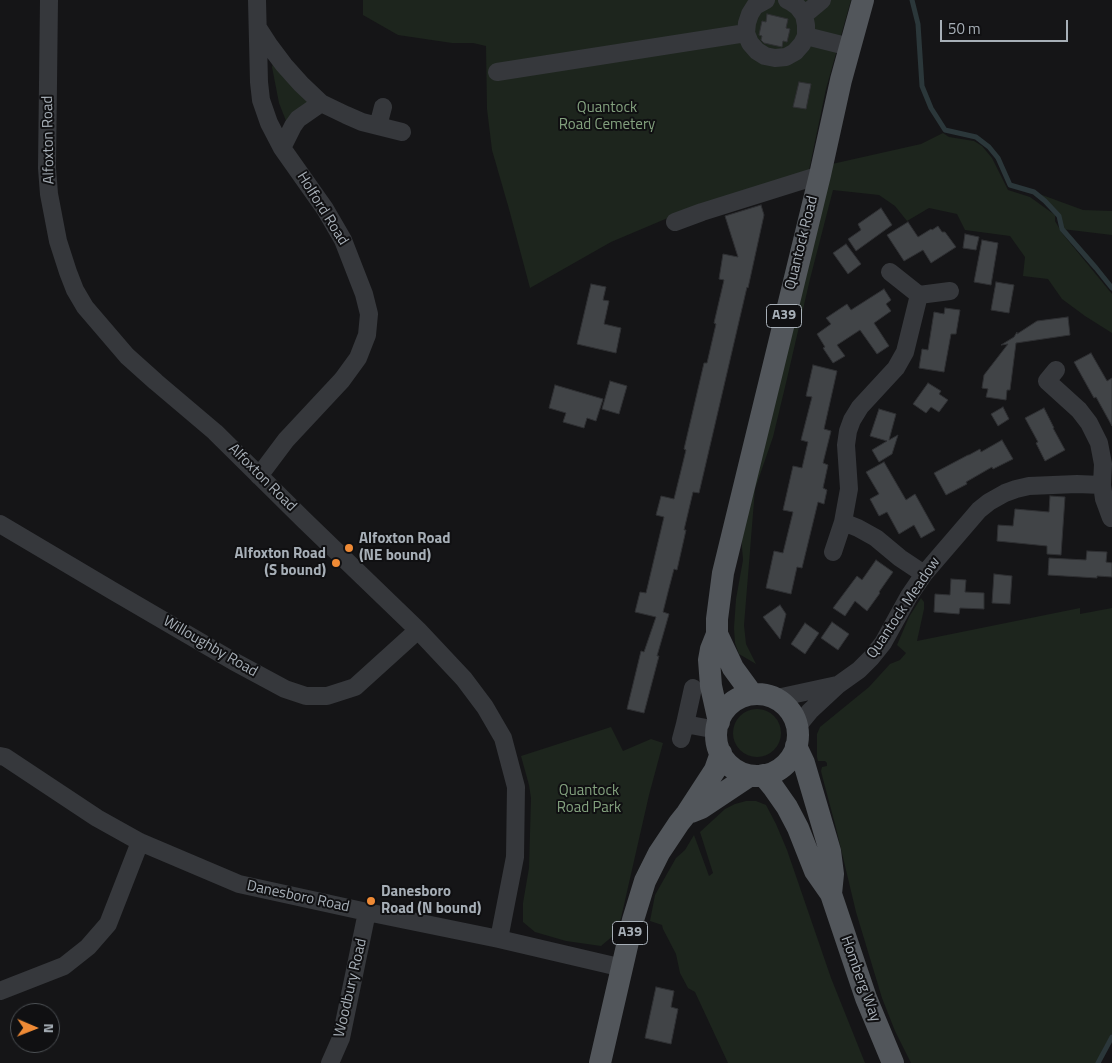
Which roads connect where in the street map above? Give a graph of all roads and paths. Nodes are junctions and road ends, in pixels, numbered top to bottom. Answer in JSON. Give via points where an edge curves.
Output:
{"nodes":[{"id":1,"x":49,"y":0,"type":"edge"},
{"id":2,"x":257,"y":0,"type":"edge"},
{"id":3,"x":766,"y":0,"type":"edge"},
{"id":4,"x":787,"y":0,"type":"edge"},
{"id":5,"x":822,"y":0,"type":"edge"},
{"id":6,"x":863,"y":0,"type":"edge"},
{"id":7,"x":804,"y":16,"type":"junction"},
{"id":8,"x":258,"y":27,"type":"junction"},
{"id":9,"x":746,"y":33,"type":"junction"},
{"id":10,"x":806,"y":36,"type":"junction"},
{"id":11,"x":850,"y":47,"type":"junction"},
{"id":12,"x":496,"y":72,"type":"dead end"},
{"id":13,"x":321,"y":103,"type":"junction"},
{"id":14,"x":382,"y":107,"type":"dead end"},
{"id":15,"x":378,"y":126,"type":"junction"},
{"id":16,"x":402,"y":132,"type":"dead end"},
{"id":17,"x":282,"y":148,"type":"junction"},
{"id":18,"x":820,"y":174,"type":"junction"},
{"id":19,"x":675,"y":222,"type":"dead end"},
{"id":20,"x":890,"y":272,"type":"dead end"},
{"id":21,"x":950,"y":291,"type":"dead end"},
{"id":22,"x":919,"y":295,"type":"junction"},
{"id":23,"x":1047,"y":381,"type":"dead end"},
{"id":24,"x":259,"y":476,"type":"junction"},
{"id":25,"x":1102,"y":485,"type":"junction"},
{"id":26,"x":1111,"y":518,"type":"edge"},
{"id":27,"x":843,"y":522,"type":"junction"},
{"id":28,"x":0,"y":524,"type":"edge"},
{"id":29,"x":834,"y":552,"type":"dead end"},
{"id":30,"x":924,"y":574,"type":"junction"},
{"id":31,"x":418,"y":630,"type":"junction"},
{"id":32,"x":717,"y":634,"type":"junction"},
{"id":33,"x":838,"y":685,"type":"junction"},
{"id":34,"x":693,"y":688,"type":"dead end"},
{"id":35,"x":752,"y":694,"type":"junction"},
{"id":36,"x":777,"y":698,"type":"junction"},
{"id":37,"x":718,"y":726,"type":"junction"},
{"id":38,"x":796,"y":737,"type":"junction"},
{"id":39,"x":721,"y":753,"type":"junction"},
{"id":40,"x":0,"y":756,"type":"edge"},
{"id":41,"x":756,"y":775,"type":"junction"},
{"id":42,"x":688,"y":813,"type":"junction"},
{"id":43,"x":140,"y":842,"type":"junction"},
{"id":44,"x":831,"y":894,"type":"junction"},
{"id":45,"x":367,"y":912,"type":"junction"},
{"id":46,"x":499,"y":939,"type":"junction"},
{"id":47,"x":623,"y":968,"type":"junction"},
{"id":48,"x":0,"y":991,"type":"edge"},
{"id":49,"x":330,"y":1063,"type":"edge"},
{"id":50,"x":600,"y":1063,"type":"edge"},
{"id":51,"x":893,"y":1063,"type":"edge"}],
"edges":[{"from":1,"to":24,"type":"street","name":"Alfoxton Road","via":[[49,194],[58,241],[75,290],[85,307],[127,356],[215,432]]},
{"from":2,"to":8,"type":"street","name":"Holford Road"},
{"from":3,"to":9,"type":"street","via":[[755,6],[750,14]]},
{"from":4,"to":7,"type":"street"},
{"from":5,"to":7,"type":"street"},
{"from":6,"to":11,"type":"main road","name":"Quantock Road","number":"A39"},
{"from":7,"to":10,"type":"street"},
{"from":8,"to":13,"type":"street","via":[[284,65]]},
{"from":8,"to":17,"type":"street","name":"Holford Road","via":[[261,100]]},
{"from":9,"to":10,"type":"street","via":[[757,51],[776,58],[795,52]]},
{"from":9,"to":12,"type":"street"},
{"from":10,"to":11,"type":"street"},
{"from":11,"to":18,"type":"main road","name":"Quantock Road","number":"A39"},
{"from":13,"to":15,"type":"street"},
{"from":13,"to":17,"type":"street","via":[[298,119]]},
{"from":14,"to":15,"type":"street"},
{"from":15,"to":16,"type":"street"},
{"from":17,"to":24,"type":"street","name":"Holford Road","via":[[343,240],[364,294],[369,314],[368,335],[358,358],[342,380],[286,440]]},
{"from":18,"to":19,"type":"street"},
{"from":18,"to":32,"type":"main road","name":"Quantock Road","number":"A39","via":[[722,573]]},
{"from":20,"to":22,"type":"street"},
{"from":21,"to":22,"type":"street"},
{"from":22,"to":27,"type":"street","via":[[905,352],[896,368],[860,407],[848,431],[849,489]]},
{"from":23,"to":25,"type":"street","via":[[1079,410],[1095,433],[1102,453]]},
{"from":24,"to":31,"type":"street","name":"Alfoxton Road"},
{"from":25,"to":26,"type":"street"},
{"from":25,"to":30,"type":"street","name":"Quantock Meadow","via":[[1029,486],[1005,493],[979,510]]},
{"from":27,"to":29,"type":"street"},
{"from":27,"to":30,"type":"street","via":[[876,538]]},
{"from":28,"to":31,"type":"street","name":"Willoughby Road","via":[[233,661],[285,689],[306,696],[327,696],[354,687]]},
{"from":30,"to":33,"type":"street","name":"Quantock Meadow","via":[[883,643],[859,670]]},
{"from":31,"to":46,"type":"street","name":"Alfoxton Road","via":[[486,707],[503,738],[516,787],[515,857]]},
{"from":32,"to":35,"type":"main road","name":"Quantock Road","number":"A39","via":[[733,668]]},
{"from":32,"to":37,"type":"main road","name":"Quantock Road","number":"A39","via":[[711,649],[709,675]]},
{"from":33,"to":36,"type":"street","name":"Quantock Meadow"},
{"from":33,"to":38,"type":"street","name":"Quantock Meadow","via":[[810,711]]},
{"from":34,"to":37,"type":"street","via":[[683,732]]},
{"from":35,"to":36,"type":"main road"},
{"from":35,"to":37,"type":"main road","via":[[729,705]]},
{"from":36,"to":38,"type":"main road","via":[[790,710]]},
{"from":37,"to":39,"type":"main road","number":"A39"},
{"from":38,"to":41,"type":"main road","number":"A39","via":[[792,755],[786,763]]},
{"from":38,"to":44,"type":"main road","name":"Homberg Way","via":[[830,851]]},
{"from":39,"to":41,"type":"main road","via":[[735,770]]},
{"from":39,"to":42,"type":"main road","number":"A39","via":[[715,770]]},
{"from":40,"to":43,"type":"street","name":"Danesboro Road","via":[[96,818]]},
{"from":41,"to":42,"type":"main road","number":"A39"},
{"from":41,"to":44,"type":"main road","name":"Homberg Way","via":[[773,786],[787,807],[816,871]]},
{"from":42,"to":47,"type":"main road","number":"A39","via":[[659,853],[645,881]]},
{"from":43,"to":45,"type":"street","name":"Danesboro Road","via":[[239,884]]},
{"from":43,"to":48,"type":"street","via":[[108,924],[88,947],[64,966]]},
{"from":44,"to":51,"type":"main road","name":"Homberg Way","via":[[866,998]]},
{"from":45,"to":46,"type":"street","name":"Danesboro Road"},
{"from":45,"to":49,"type":"street","name":"Woodbury Road","via":[[341,1038]]},
{"from":46,"to":47,"type":"street","name":"Danesboro Road"},
{"from":47,"to":50,"type":"main road","number":"A39"}]}
